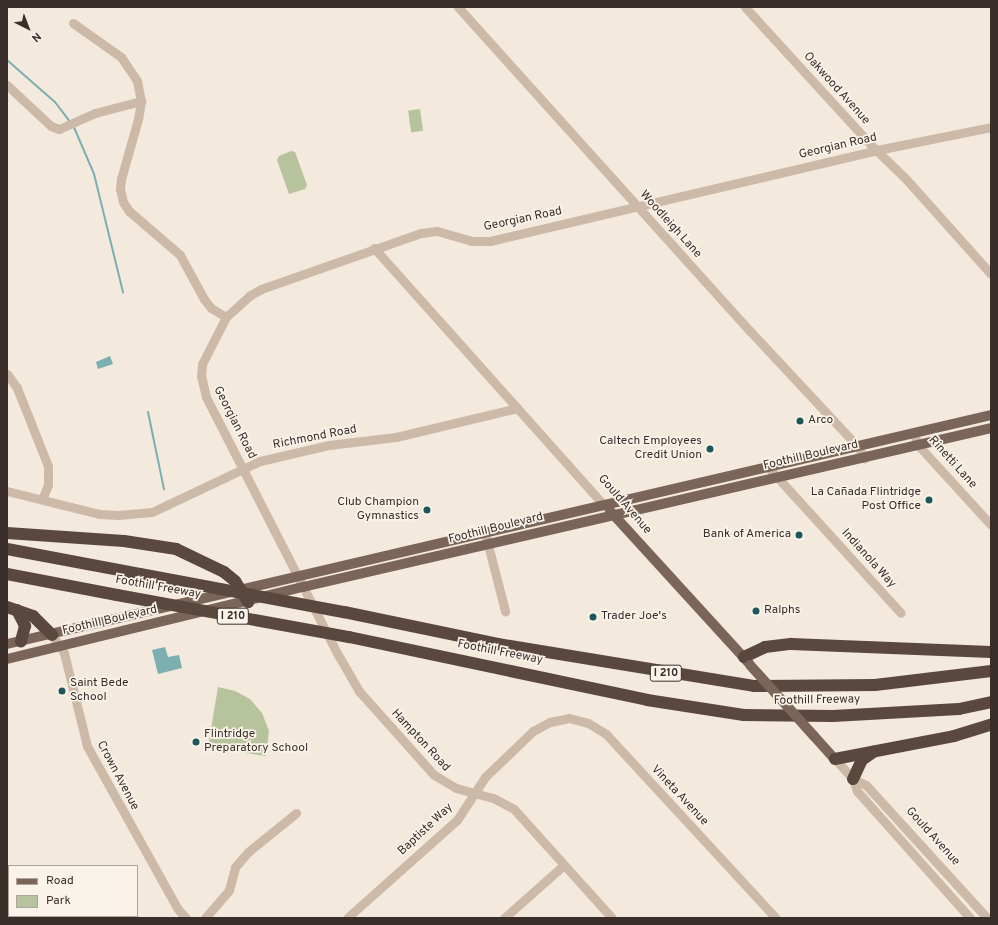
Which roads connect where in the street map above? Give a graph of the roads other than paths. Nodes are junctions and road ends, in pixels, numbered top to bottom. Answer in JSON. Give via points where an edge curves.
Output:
{"nodes":[{"id":1,"x":458,"y":7,"type":"edge"},
{"id":2,"x":745,"y":7,"type":"edge"},
{"id":3,"x":73,"y":23,"type":"dead end"},
{"id":4,"x":7,"y":85,"type":"edge"},
{"id":5,"x":140,"y":101,"type":"junction"},
{"id":6,"x":991,"y":127,"type":"edge"},
{"id":7,"x":877,"y":150,"type":"junction"},
{"id":8,"x":636,"y":206,"type":"junction"},
{"id":9,"x":374,"y":248,"type":"junction"},
{"id":10,"x":991,"y":274,"type":"edge"},
{"id":11,"x":226,"y":317,"type":"junction"},
{"id":12,"x":7,"y":374,"type":"edge"},
{"id":13,"x":518,"y":408,"type":"junction"},
{"id":14,"x":991,"y":415,"type":"edge"},
{"id":15,"x":991,"y":428,"type":"edge"},
{"id":16,"x":914,"y":434,"type":"junction"},
{"id":17,"x":918,"y":445,"type":"junction"},
{"id":18,"x":858,"y":447,"type":"junction"},
{"id":19,"x":864,"y":458,"type":"junction"},
{"id":20,"x":768,"y":467,"type":"junction"},
{"id":21,"x":243,"y":468,"type":"junction"},
{"id":22,"x":780,"y":477,"type":"junction"},
{"id":23,"x":7,"y":491,"type":"edge"},
{"id":24,"x":42,"y":500,"type":"junction"},
{"id":25,"x":605,"y":506,"type":"junction"},
{"id":26,"x":614,"y":515,"type":"junction"},
{"id":27,"x":991,"y":525,"type":"edge"},
{"id":28,"x":7,"y":533,"type":"edge"},
{"id":29,"x":486,"y":533,"type":"junction"},
{"id":30,"x":489,"y":544,"type":"junction"},
{"id":31,"x":7,"y":549,"type":"edge"},
{"id":32,"x":7,"y":574,"type":"edge"},
{"id":33,"x":298,"y":575,"type":"junction"},
{"id":34,"x":303,"y":587,"type":"junction"},
{"id":35,"x":240,"y":589,"type":"junction"},
{"id":36,"x":248,"y":602,"type":"junction"},
{"id":37,"x":12,"y":609,"type":"edge"},
{"id":38,"x":505,"y":611,"type":"dead end"},
{"id":39,"x":901,"y":613,"type":"dead end"},
{"id":40,"x":52,"y":635,"type":"junction"},
{"id":41,"x":21,"y":641,"type":"junction"},
{"id":42,"x":7,"y":644,"type":"edge"},
{"id":43,"x":60,"y":646,"type":"junction"},
{"id":44,"x":991,"y":652,"type":"edge"},
{"id":45,"x":7,"y":659,"type":"edge"},
{"id":46,"x":747,"y":661,"type":"junction"},
{"id":47,"x":991,"y":671,"type":"edge"},
{"id":48,"x":991,"y":702,"type":"edge"},
{"id":49,"x":550,"y":722,"type":"joint"},
{"id":50,"x":991,"y":725,"type":"edge"},
{"id":51,"x":875,"y":751,"type":"junction"},
{"id":52,"x":835,"y":759,"type":"junction"},
{"id":53,"x":854,"y":779,"type":"junction"},
{"id":54,"x":474,"y":793,"type":"junction"},
{"id":55,"x":296,"y":813,"type":"dead end"},
{"id":56,"x":564,"y":865,"type":"junction"},
{"id":57,"x":186,"y":918,"type":"edge"},
{"id":58,"x":205,"y":918,"type":"edge"},
{"id":59,"x":347,"y":918,"type":"edge"},
{"id":60,"x":504,"y":918,"type":"edge"},
{"id":61,"x":612,"y":918,"type":"edge"},
{"id":62,"x":776,"y":918,"type":"edge"},
{"id":63,"x":970,"y":918,"type":"edge"},
{"id":64,"x":987,"y":918,"type":"edge"}],
"edges":[{"from":1,"to":8,"type":"street","name":"Woodleigh Lane"},
{"from":2,"to":7,"type":"street","name":"Oakwood Avenue"},
{"from":3,"to":5,"type":"street","via":[[121,57],[137,81]]},
{"from":4,"to":5,"type":"street","via":[[51,126],[62,130],[95,113]]},
{"from":5,"to":11,"type":"street","via":[[138,119],[121,179],[123,202],[129,211],[180,255],[204,299],[211,308]]},
{"from":6,"to":7,"type":"street","name":"Georgian Road"},
{"from":7,"to":8,"type":"street","name":"Georgian Road"},
{"from":7,"to":10,"type":"street","name":"Oakwood Avenue"},
{"from":8,"to":9,"type":"street","name":"Georgian Road","via":[[490,241],[472,241],[437,231],[421,233]]},
{"from":8,"to":18,"type":"street","name":"Woodleigh Lane"},
{"from":9,"to":11,"type":"street","name":"Georgian Road","via":[[261,289]]},
{"from":9,"to":13,"type":"street","name":"Gould Avenue"},
{"from":11,"to":21,"type":"street","name":"Georgian Road","via":[[202,364],[201,376],[206,397]]},
{"from":12,"to":24,"type":"street","via":[[17,388],[48,466],[48,485]]},
{"from":13,"to":21,"type":"street","name":"Richmond Road","via":[[396,437],[328,445],[260,461]]},
{"from":13,"to":25,"type":"street","name":"Gould Avenue"},
{"from":14,"to":16,"type":"main road","name":"Foothill Boulevard"},
{"from":15,"to":17,"type":"main road","name":"Foothill Boulevard"},
{"from":16,"to":17,"type":"street","name":"Rinetti Lane"},
{"from":16,"to":18,"type":"main road","name":"Foothill Boulevard"},
{"from":17,"to":19,"type":"main road","name":"Foothill Boulevard"},
{"from":17,"to":27,"type":"street","name":"Rinetti Lane"},
{"from":18,"to":19,"type":"street","name":"Woodleigh Lane"},
{"from":18,"to":20,"type":"main road","name":"Foothill Boulevard"},
{"from":19,"to":22,"type":"main road","name":"Foothill Boulevard"},
{"from":20,"to":22,"type":"street","name":"Indianola Way"},
{"from":20,"to":25,"type":"main road","name":"Foothill Boulevard"},
{"from":21,"to":24,"type":"street","name":"Richmond Road","via":[[152,512],[118,516],[99,514]]},
{"from":21,"to":33,"type":"street","name":"Georgian Road"},
{"from":22,"to":26,"type":"main road","name":"Foothill Boulevard"},
{"from":22,"to":39,"type":"street","name":"Indianola Way"},
{"from":23,"to":24,"type":"street","name":"Richmond Road"},
{"from":25,"to":26,"type":"main road","name":"Gould Avenue"},
{"from":25,"to":29,"type":"main road","name":"Foothill Boulevard"},
{"from":26,"to":30,"type":"main road","name":"Foothill Boulevard"},
{"from":26,"to":46,"type":"main road","name":"Gould Avenue"},
{"from":28,"to":35,"type":"highway","via":[[161,546],[209,563],[234,581]]},
{"from":29,"to":30,"type":"street"},
{"from":29,"to":33,"type":"main road","name":"Foothill Boulevard"},
{"from":30,"to":34,"type":"main road","name":"Foothill Boulevard"},
{"from":30,"to":38,"type":"street"},
{"from":31,"to":47,"type":"highway","name":"Foothill Freeway","number":"I 210","bridge":true,"via":[[344,612],[498,644],[754,686],[875,685]]},
{"from":32,"to":48,"type":"highway","name":"Foothill Freeway","number":"I 210","bridge":true,"via":[[349,637],[647,700],[744,715],[833,716],[959,708]]},
{"from":33,"to":34,"type":"street","name":"Georgian Road"},
{"from":33,"to":35,"type":"main road","name":"Foothill Boulevard"},
{"from":34,"to":36,"type":"main road","name":"Foothill Boulevard"},
{"from":34,"to":54,"type":"street","name":"Hampton Road","via":[[349,676],[367,700],[434,775],[445,784]]},
{"from":35,"to":36,"type":"highway"},
{"from":35,"to":40,"type":"main road","name":"Foothill Boulevard"},
{"from":36,"to":43,"type":"main road","name":"Foothill Boulevard"},
{"from":37,"to":40,"type":"highway","via":[[40,621]]},
{"from":37,"to":41,"type":"highway","via":[[25,626]]},
{"from":40,"to":41,"type":"main road","name":"Foothill Boulevard"},
{"from":40,"to":43,"type":"street","name":"Crown Avenue"},
{"from":41,"to":42,"type":"main road","name":"Foothill Boulevard"},
{"from":43,"to":45,"type":"main road","name":"Foothill Boulevard"},
{"from":43,"to":57,"type":"street","name":"Crown Avenue","via":[[87,746],[177,908]]},
{"from":44,"to":46,"type":"highway","via":[[792,644],[765,648]]},
{"from":46,"to":52,"type":"main road","name":"Gould Avenue","bridge":true},
{"from":49,"to":54,"type":"street","name":"Baptiste Way","via":[[533,731],[485,777]]},
{"from":49,"to":62,"type":"street","name":"Vineta Avenue","via":[[569,718],[588,723],[606,734]]},
{"from":50,"to":51,"type":"highway"},
{"from":51,"to":52,"type":"highway"},
{"from":51,"to":53,"type":"highway","via":[[862,760]]},
{"from":52,"to":53,"type":"street","name":"Gould Avenue"},
{"from":53,"to":63,"type":"street","name":"Gould Avenue","via":[[857,791]]},
{"from":53,"to":64,"type":"street","name":"Gould Avenue","via":[[866,785]]},
{"from":54,"to":56,"type":"street","name":"Hampton Road","via":[[493,798],[514,809]]},
{"from":54,"to":59,"type":"street","name":"Baptiste Way","via":[[457,820]]},
{"from":55,"to":58,"type":"street","via":[[248,852],[235,868],[229,890]]},
{"from":56,"to":60,"type":"street"},
{"from":56,"to":61,"type":"street","name":"Hampton Road"}]}
